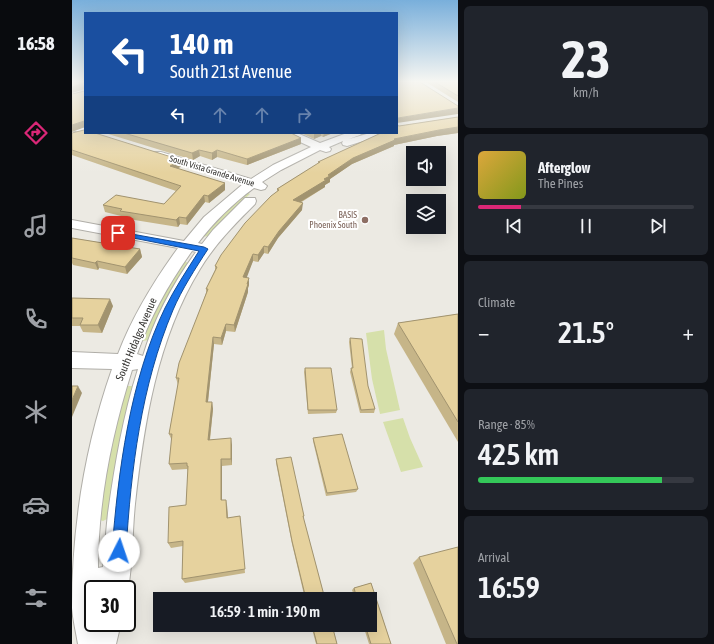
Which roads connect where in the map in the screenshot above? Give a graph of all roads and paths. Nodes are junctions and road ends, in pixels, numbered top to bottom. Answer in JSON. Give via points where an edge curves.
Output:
{"nodes":[{"id":1,"x":72,"y":127,"type":"edge"},
{"id":2,"x":84,"y":131,"type":"edge"},
{"id":3,"x":84,"y":133,"type":"edge"},
{"id":4,"x":290,"y":134,"type":"edge"},
{"id":5,"x":355,"y":134,"type":"edge"},
{"id":6,"x":376,"y":134,"type":"edge"},
{"id":7,"x":72,"y":136,"type":"edge"},
{"id":8,"x":325,"y":148,"type":"junction"},
{"id":9,"x":149,"y":152,"type":"edge"},
{"id":10,"x":259,"y":185,"type":"junction"},
{"id":11,"x":72,"y":224,"type":"edge"},
{"id":12,"x":196,"y":248,"type":"junction"},
{"id":13,"x":72,"y":360,"type":"edge"},
{"id":14,"x":125,"y":361,"type":"junction"},
{"id":15,"x":149,"y":362,"type":"junction"},
{"id":16,"x":114,"y":580,"type":"edge"},
{"id":17,"x":78,"y":588,"type":"edge"},
{"id":18,"x":103,"y":632,"type":"edge"},
{"id":19,"x":94,"y":644,"type":"edge"},
{"id":20,"x":100,"y":644,"type":"edge"}],
"edges":[{"from":1,"to":2,"type":"street"},
{"from":3,"to":7,"type":"street"},
{"from":4,"to":8,"type":"street"},
{"from":5,"to":8,"type":"street","name":"South Hidalgo Avenue"},
{"from":6,"to":8,"type":"street","name":"South Hidalgo Avenue"},
{"from":8,"to":10,"type":"street","name":"South Hidalgo Avenue","via":[[274,169]]},
{"from":9,"to":10,"type":"street","name":"South Vista Grande Avenue"},
{"from":10,"to":12,"type":"street","name":"South Hidalgo Avenue","via":[[209,221]]},
{"from":11,"to":12,"type":"street"},
{"from":12,"to":14,"type":"street","name":"South Hidalgo Avenue","via":[[176,262],[154,295]]},
{"from":12,"to":15,"type":"street","name":"South Hidalgo Avenue"},
{"from":13,"to":14,"type":"street"},
{"from":14,"to":15,"type":"street"},
{"from":14,"to":17,"type":"street","name":"South Hidalgo Avenue","via":[[108,416],[94,478]]},
{"from":15,"to":16,"type":"street","name":"South Hidalgo Avenue","via":[[133,431]]},
{"from":17,"to":19,"type":"street","name":"South Hidalgo Avenue"},
{"from":18,"to":20,"type":"street"}]}
